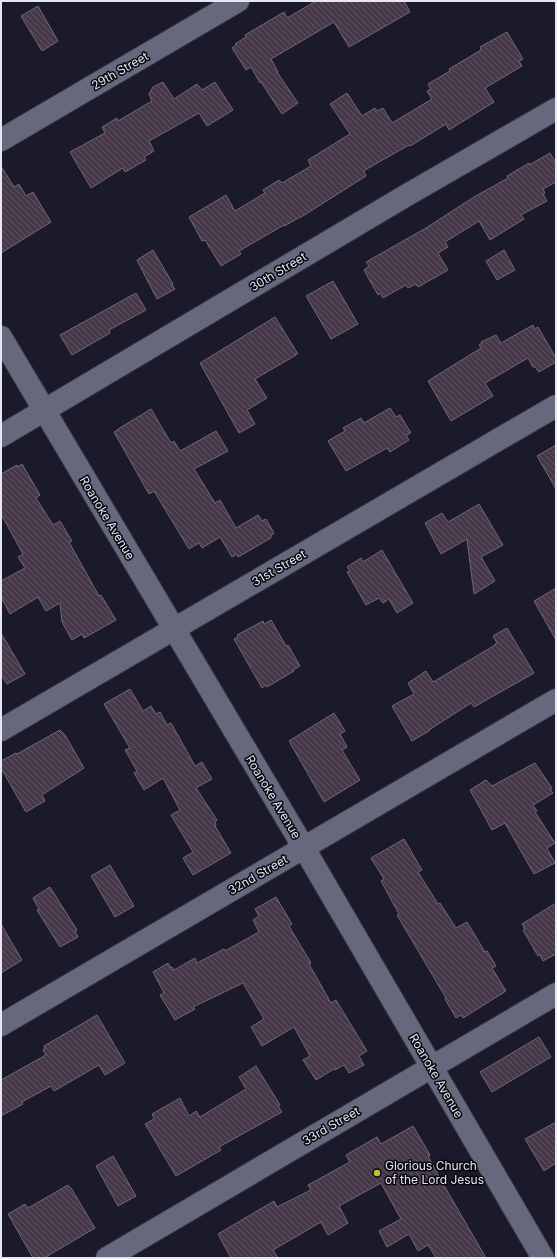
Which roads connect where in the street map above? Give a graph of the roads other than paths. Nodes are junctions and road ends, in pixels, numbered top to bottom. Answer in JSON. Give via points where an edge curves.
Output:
{"nodes":[{"id":1,"x":238,"y":1,"type":"edge"},
{"id":2,"x":556,"y":109,"type":"edge"},
{"id":3,"x":1,"y":140,"type":"edge"},
{"id":4,"x":1,"y":337,"type":"edge"},
{"id":5,"x":556,"y":406,"type":"edge"},
{"id":6,"x":44,"y":411,"type":"junction"},
{"id":7,"x":1,"y":436,"type":"edge"},
{"id":8,"x":173,"y":630,"type":"junction"},
{"id":9,"x":556,"y":700,"type":"edge"},
{"id":10,"x":1,"y":730,"type":"edge"},
{"id":11,"x":304,"y":848,"type":"junction"},
{"id":12,"x":556,"y":994,"type":"edge"},
{"id":13,"x":1,"y":1025,"type":"edge"},
{"id":14,"x":431,"y":1068,"type":"junction"},
{"id":15,"x":107,"y":1258,"type":"edge"},
{"id":16,"x":543,"y":1258,"type":"edge"}],
"edges":[{"from":1,"to":3,"type":"street","name":"29th Street"},
{"from":2,"to":6,"type":"street","name":"30th Street"},
{"from":4,"to":6,"type":"street","name":"Roanoke Avenue"},
{"from":5,"to":8,"type":"street","name":"31st Street"},
{"from":6,"to":7,"type":"street","name":"30th Street"},
{"from":6,"to":8,"type":"street","name":"Roanoke Avenue"},
{"from":8,"to":10,"type":"street","name":"31st Street"},
{"from":8,"to":11,"type":"street","name":"Roanoke Avenue"},
{"from":9,"to":11,"type":"street","name":"32nd Street"},
{"from":11,"to":13,"type":"street","name":"32nd Street"},
{"from":11,"to":14,"type":"street","name":"Roanoke Avenue"},
{"from":12,"to":14,"type":"street","name":"33rd Street"},
{"from":14,"to":15,"type":"street","name":"33rd Street"},
{"from":14,"to":16,"type":"street","name":"Roanoke Avenue"}]}
